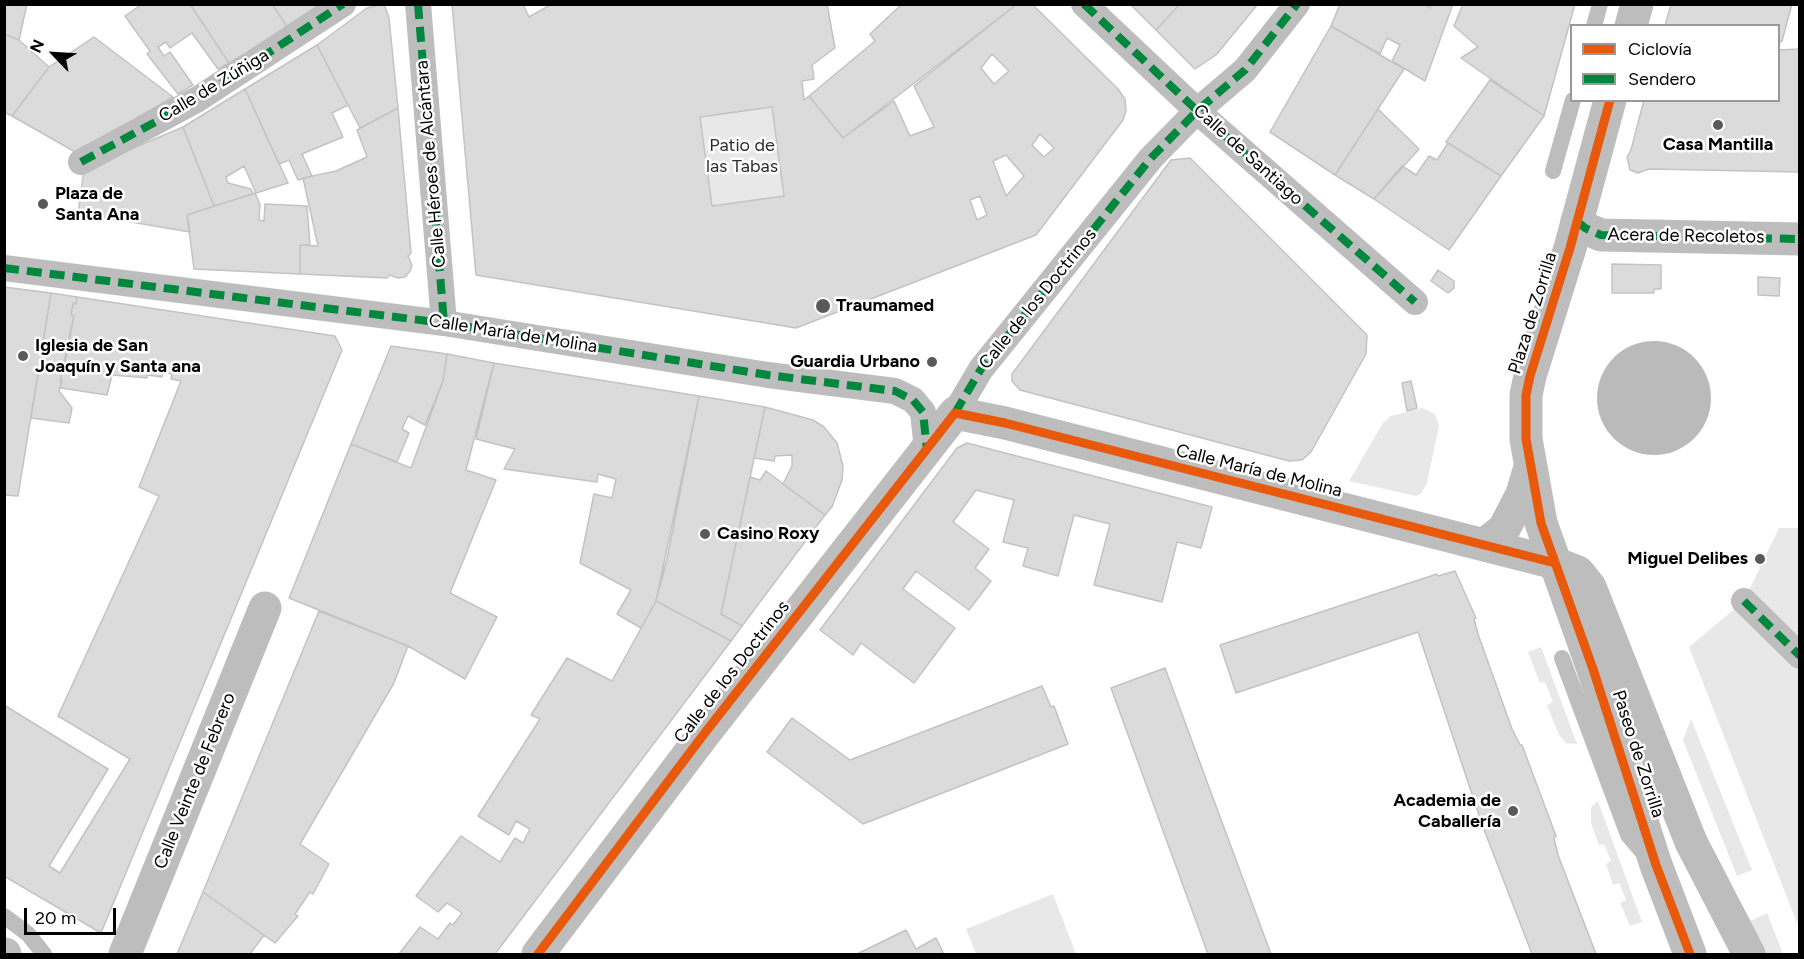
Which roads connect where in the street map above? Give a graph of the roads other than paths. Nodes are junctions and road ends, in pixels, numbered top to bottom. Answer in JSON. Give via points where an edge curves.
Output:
{"nodes":[{"id":1,"x":343,"y":4,"type":"edge"},
{"id":2,"x":418,"y":4,"type":"edge"},
{"id":3,"x":1084,"y":4,"type":"edge"},
{"id":4,"x":1297,"y":4,"type":"edge"},
{"id":5,"x":1600,"y":4,"type":"edge"},
{"id":6,"x":1637,"y":4,"type":"edge"},
{"id":7,"x":1595,"y":24,"type":"edge"},
{"id":8,"x":1632,"y":24,"type":"edge"},
{"id":9,"x":1572,"y":102,"type":"edge"},
{"id":10,"x":1609,"y":102,"type":"edge"},
{"id":11,"x":1198,"y":110,"type":"junction"},
{"id":12,"x":81,"y":162,"type":"dead end"},
{"id":13,"x":1552,"y":171,"type":"dead end"},
{"id":14,"x":1573,"y":235,"type":"junction"},
{"id":15,"x":1800,"y":238,"type":"edge"},
{"id":16,"x":4,"y":267,"type":"edge"},
{"id":17,"x":1415,"y":302,"type":"dead end"},
{"id":18,"x":444,"y":322,"type":"junction"},
{"id":19,"x":955,"y":413,"type":"junction"},
{"id":20,"x":927,"y":450,"type":"junction"},
{"id":21,"x":1530,"y":467,"type":"junction"},
{"id":22,"x":1484,"y":545,"type":"junction"},
{"id":23,"x":1555,"y":563,"type":"junction"},
{"id":24,"x":1744,"y":601,"type":"dead end"},
{"id":25,"x":265,"y":608,"type":"dead end"},
{"id":26,"x":1800,"y":656,"type":"edge"},
{"id":27,"x":1562,"y":658,"type":"dead end"},
{"id":28,"x":1656,"y":865,"type":"junction"},
{"id":29,"x":4,"y":916,"type":"edge"},
{"id":30,"x":44,"y":954,"type":"edge"},
{"id":31,"x":125,"y":954,"type":"edge"},
{"id":32,"x":538,"y":954,"type":"edge"},
{"id":33,"x":1690,"y":954,"type":"edge"},
{"id":34,"x":1749,"y":954,"type":"edge"}],
"edges":[{"from":1,"to":12,"type":"street","name":"Calle de Zúñiga","via":[[198,99]]},
{"from":2,"to":18,"type":"street","name":"Calle Héroes de Alcántara"},
{"from":3,"to":11,"type":"street","name":"Calle de Santiago"},
{"from":4,"to":11,"type":"street","name":"Calle de los Doctrinos","via":[[1245,70]]},
{"from":5,"to":7,"type":"lane"},
{"from":6,"to":8,"type":"street"},
{"from":9,"to":13,"type":"lane"},
{"from":10,"to":14,"type":"street","name":"Plaza de Zorrilla"},
{"from":11,"to":17,"type":"street","name":"Calle de Santiago"},
{"from":11,"to":19,"type":"street","name":"Calle de los Doctrinos","via":[[1151,158],[981,369]]},
{"from":14,"to":15,"type":"street","name":"Acera de Recoletos","via":[[1585,228],[1601,235]]},
{"from":14,"to":21,"type":"street","name":"Plaza de Zorrilla","via":[[1526,395]]},
{"from":16,"to":18,"type":"street","name":"Calle María de Molina"},
{"from":18,"to":20,"type":"street","name":"Calle María de Molina","via":[[768,375],[895,391],[923,412]]},
{"from":19,"to":20,"type":"street","name":"Calle de los Doctrinos"},
{"from":19,"to":22,"type":"street","name":"Calle María de Molina"},
{"from":20,"to":32,"type":"street","name":"Calle de los Doctrinos","via":[[704,734]]},
{"from":21,"to":22,"type":"street","via":[[1522,494],[1504,529]]},
{"from":21,"to":23,"type":"street","name":"Plaza de Zorrilla","via":[[1541,523]]},
{"from":22,"to":23,"type":"street","name":"Calle María de Molina"},
{"from":23,"to":28,"type":"street","name":"Paseo de Zorrilla"},
{"from":23,"to":34,"type":"street","name":"Paseo de Zorrilla","via":[[1578,572],[1590,587],[1690,842]]},
{"from":24,"to":26,"type":"street"},
{"from":25,"to":31,"type":"street","name":"Calle Veinte de Febrero"},
{"from":27,"to":28,"type":"lane","via":[[1628,835]]},
{"from":28,"to":33,"type":"street","name":"Paseo de Zorrilla"},
{"from":29,"to":30,"type":"lane","via":[[28,934]]}]}
